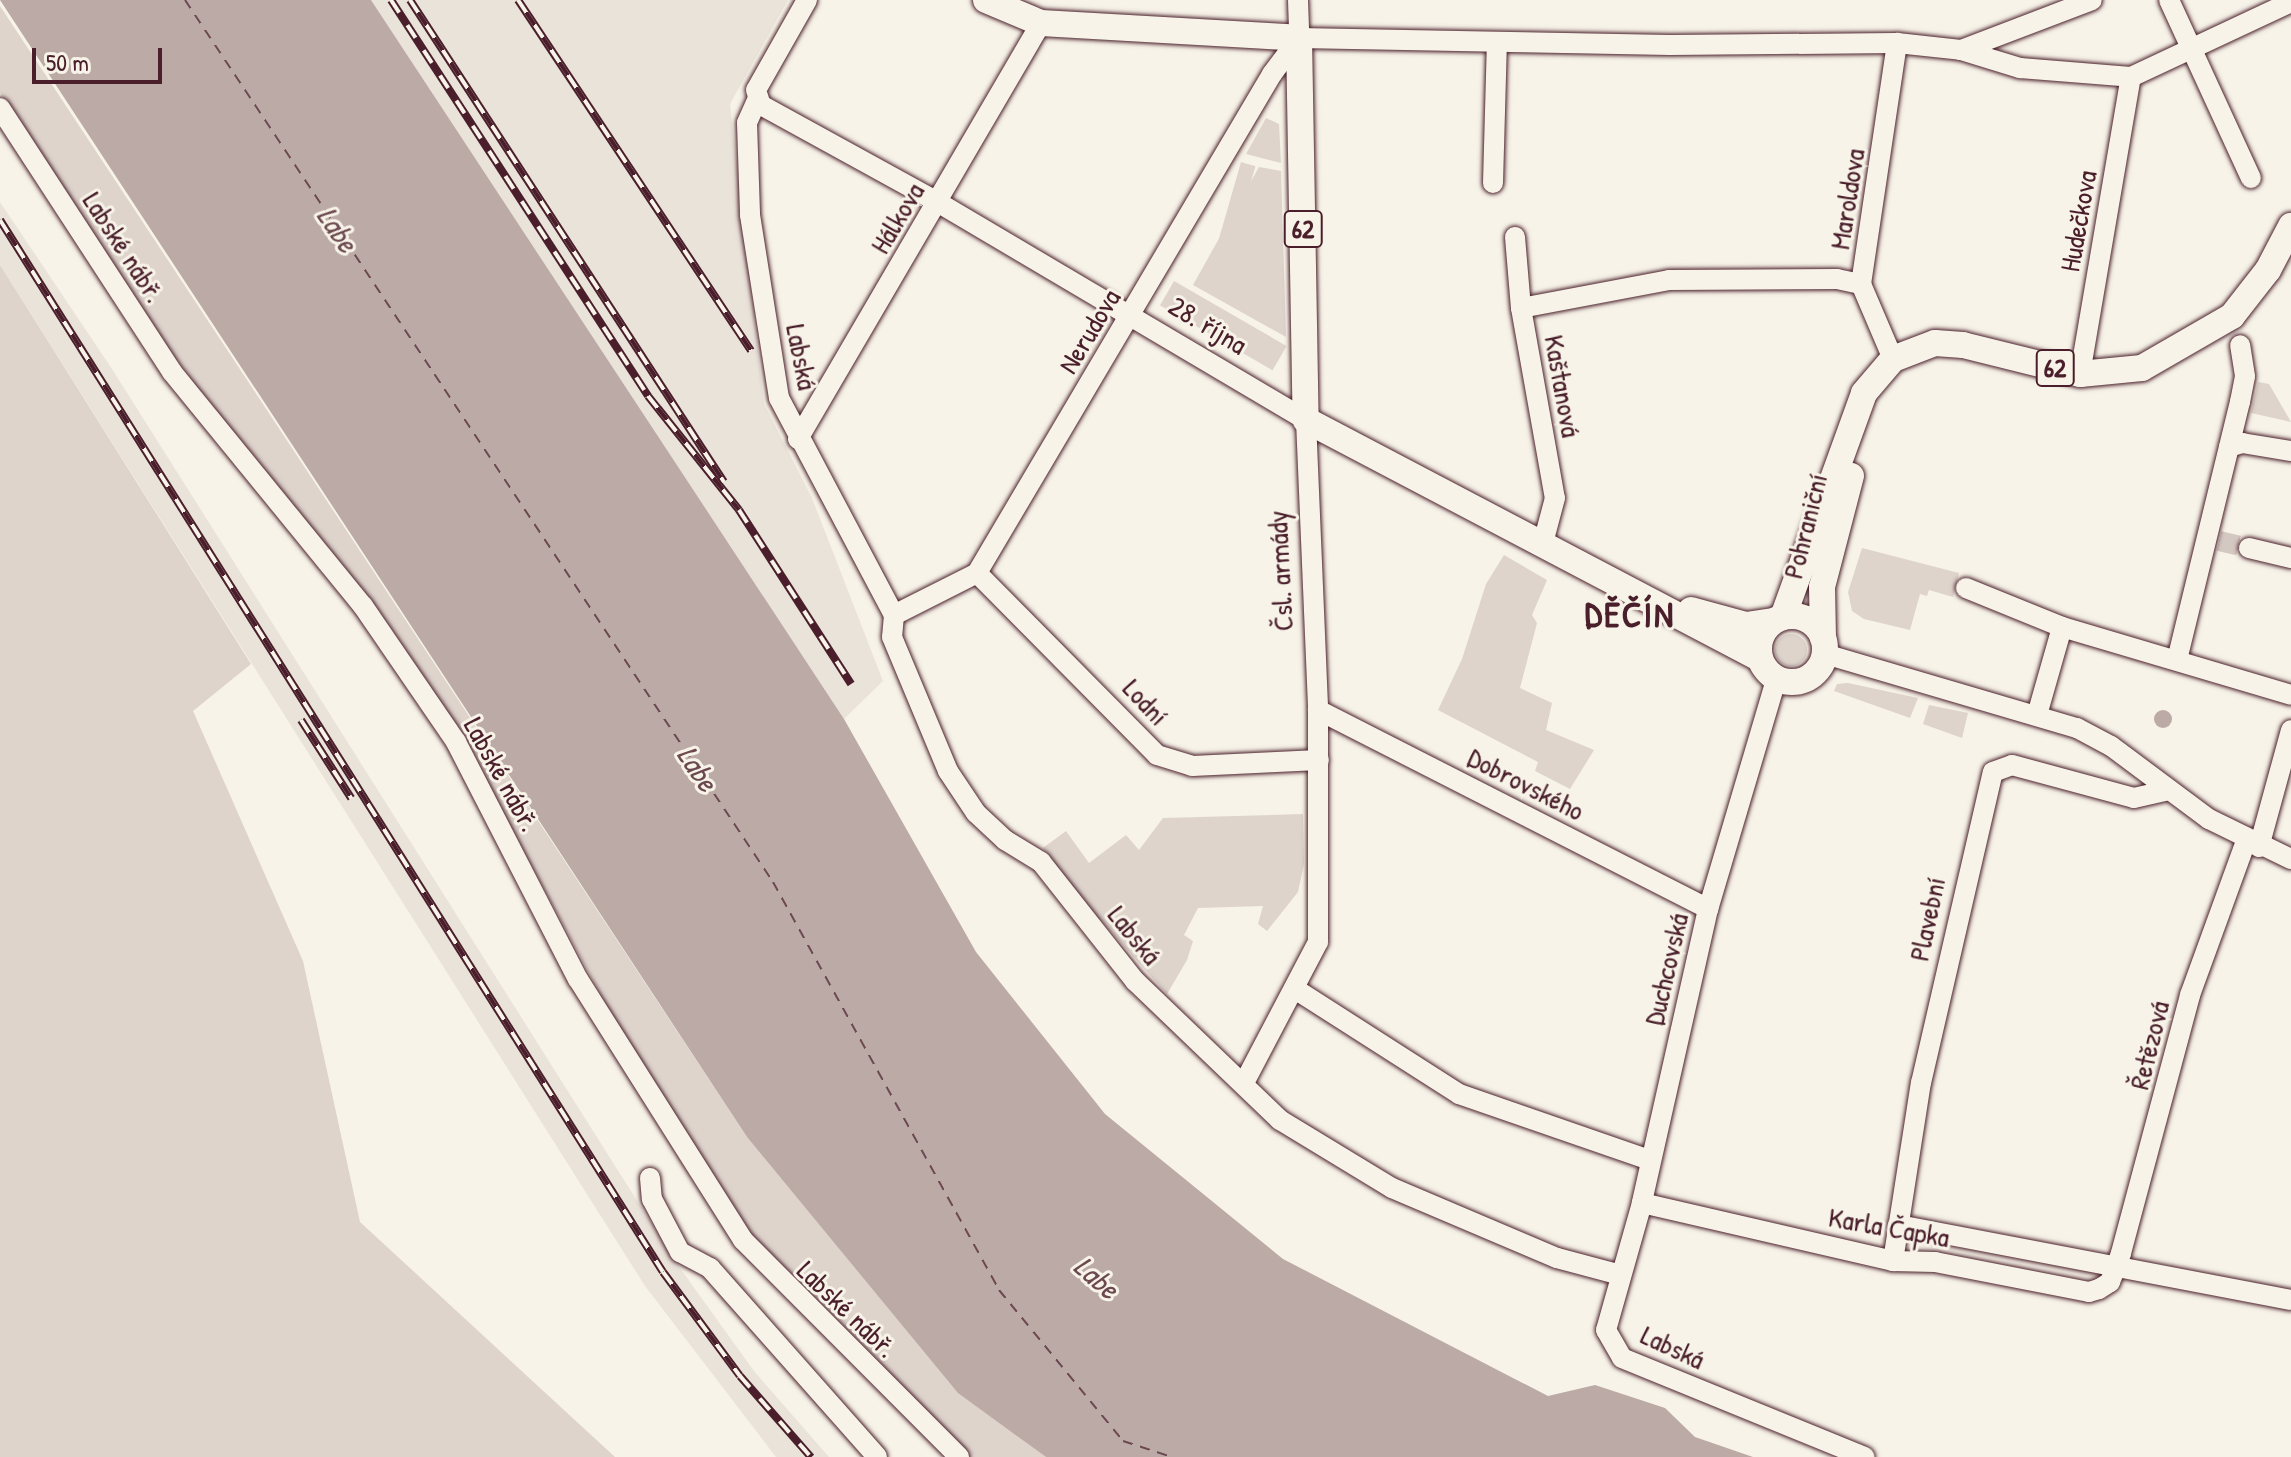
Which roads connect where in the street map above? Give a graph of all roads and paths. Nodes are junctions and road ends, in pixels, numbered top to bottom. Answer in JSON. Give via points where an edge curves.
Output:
{"nodes":[{"id":1,"x":807,"y":0,"type":"edge"},
{"id":2,"x":986,"y":0,"type":"edge"},
{"id":3,"x":1298,"y":0,"type":"edge"},
{"id":4,"x":2092,"y":0,"type":"edge"},
{"id":5,"x":2169,"y":0,"type":"edge"},
{"id":6,"x":2291,"y":2,"type":"edge"},
{"id":7,"x":1041,"y":23,"type":"junction"},
{"id":8,"x":1299,"y":38,"type":"junction"},
{"id":9,"x":1497,"y":42,"type":"junction"},
{"id":10,"x":1897,"y":43,"type":"junction"},
{"id":11,"x":2191,"y":48,"type":"junction"},
{"id":12,"x":1961,"y":50,"type":"junction"},
{"id":13,"x":2131,"y":77,"type":"junction"},
{"id":14,"x":760,"y":101,"type":"junction"},
{"id":15,"x":0,"y":108,"type":"edge"},
{"id":16,"x":2251,"y":178,"type":"dead end"},
{"id":17,"x":1493,"y":183,"type":"dead end"},
{"id":18,"x":939,"y":203,"type":"junction"},
{"id":19,"x":2291,"y":226,"type":"edge"},
{"id":20,"x":1515,"y":237,"type":"dead end"},
{"id":21,"x":1861,"y":284,"type":"junction"},
{"id":22,"x":1521,"y":308,"type":"junction"},
{"id":23,"x":1131,"y":316,"type":"junction"},
{"id":24,"x":2240,"y":345,"type":"dead end"},
{"id":25,"x":1893,"y":359,"type":"junction"},
{"id":26,"x":2080,"y":374,"type":"junction"},
{"id":27,"x":1306,"y":420,"type":"junction"},
{"id":28,"x":1854,"y":428,"type":"junction"},
{"id":29,"x":798,"y":439,"type":"junction"},
{"id":30,"x":2229,"y":447,"type":"junction"},
{"id":31,"x":2291,"y":451,"type":"edge"},
{"id":32,"x":1543,"y":543,"type":"junction"},
{"id":33,"x":2249,"y":548,"type":"tunnel mouth"},
{"id":34,"x":2291,"y":558,"type":"edge"},
{"id":35,"x":977,"y":573,"type":"junction"},
{"id":36,"x":1966,"y":588,"type":"dead end"},
{"id":37,"x":1626,"y":592,"type":"junction"},
{"id":38,"x":894,"y":615,"type":"junction"},
{"id":39,"x":1778,"y":619,"type":"junction"},
{"id":40,"x":2062,"y":627,"type":"junction"},
{"id":41,"x":1824,"y":646,"type":"junction"},
{"id":42,"x":1759,"y":658,"type":"junction"},
{"id":43,"x":2177,"y":660,"type":"junction"},
{"id":44,"x":1776,"y":680,"type":"junction"},
{"id":45,"x":2291,"y":695,"type":"edge"},
{"id":46,"x":1318,"y":710,"type":"junction"},
{"id":47,"x":2037,"y":715,"type":"junction"},
{"id":48,"x":2291,"y":730,"type":"edge"},
{"id":49,"x":1319,"y":760,"type":"junction"},
{"id":50,"x":2169,"y":790,"type":"junction"},
{"id":51,"x":2252,"y":844,"type":"junction"},
{"id":52,"x":2291,"y":859,"type":"edge"},
{"id":53,"x":1708,"y":909,"type":"junction"},
{"id":54,"x":1295,"y":989,"type":"junction"},
{"id":55,"x":1244,"y":1083,"type":"junction"},
{"id":56,"x":1650,"y":1160,"type":"junction"},
{"id":57,"x":650,"y":1178,"type":"dead end"},
{"id":58,"x":1642,"y":1203,"type":"junction"},
{"id":59,"x":1898,"y":1225,"type":"junction"},
{"id":60,"x":1893,"y":1261,"type":"junction"},
{"id":61,"x":2117,"y":1266,"type":"junction"},
{"id":62,"x":1621,"y":1275,"type":"junction"},
{"id":63,"x":2291,"y":1300,"type":"edge"},
{"id":64,"x":877,"y":1457,"type":"edge"},
{"id":65,"x":959,"y":1457,"type":"edge"},
{"id":66,"x":1865,"y":1457,"type":"edge"}],
"edges":[{"from":1,"to":14,"type":"street","name":"Labská","via":[[756,90]]},
{"from":2,"to":7,"type":"main road"},
{"from":3,"to":8,"type":"street"},
{"from":4,"to":12,"type":"street"},
{"from":5,"to":11,"type":"street"},
{"from":6,"to":11,"type":"street"},
{"from":7,"to":8,"type":"main road"},
{"from":7,"to":18,"type":"street","name":"Hálkova"},
{"from":8,"to":9,"type":"street"},
{"from":8,"to":23,"type":"street","name":"Nerudova","via":[[1272,74]]},
{"from":8,"to":27,"type":"main road","name":"Čsl. armády","number":"62"},
{"from":9,"to":10,"type":"street"},
{"from":9,"to":17,"type":"street"},
{"from":10,"to":12,"type":"street"},
{"from":10,"to":21,"type":"street","name":"Maroldova"},
{"from":11,"to":13,"type":"street"},
{"from":11,"to":16,"type":"street"},
{"from":12,"to":13,"type":"street","via":[[2020,68]]},
{"from":13,"to":26,"type":"street","name":"Hudečkova"},
{"from":14,"to":18,"type":"street","name":"28. října"},
{"from":14,"to":29,"type":"street","name":"Labská","via":[[747,123],[750,215],[779,398]]},
{"from":15,"to":65,"type":"street","name":"Labské nábř.","via":[[172,372],[363,606],[456,742],[578,979],[743,1240]]},
{"from":18,"to":23,"type":"street","name":"28. října"},
{"from":18,"to":29,"type":"street","name":"Hálkova"},
{"from":19,"to":26,"type":"main road","name":"Pohraniční","number":"62","via":[[2268,270],[2232,316],[2142,368]]},
{"from":20,"to":22,"type":"street","name":"Kaštanová"},
{"from":21,"to":22,"type":"street","via":[[1837,279],[1669,280]]},
{"from":21,"to":25,"type":"street","name":"Maroldova"},
{"from":22,"to":32,"type":"street","name":"Kaštanová","via":[[1555,498]]},
{"from":23,"to":27,"type":"street","name":"28. října"},
{"from":23,"to":35,"type":"street","name":"Nerudova"},
{"from":24,"to":30,"type":"street","via":[[2245,376]]},
{"from":25,"to":26,"type":"main road","name":"Pohraniční","number":"62","via":[[1935,343],[1963,345]]},
{"from":25,"to":28,"type":"main road","name":"Pohraniční","number":"62","via":[[1864,393]]},
{"from":27,"to":32,"type":"main road","name":"28. října"},
{"from":27,"to":46,"type":"street","name":"Čsl. armády"},
{"from":28,"to":39,"type":"main road","name":"Pohraniční","number":"62"},
{"from":28,"to":41,"type":"main road","name":"Pohraniční","number":"62","via":[[1852,472],[1822,587]]},
{"from":29,"to":38,"type":"street","name":"Labská"},
{"from":30,"to":31,"type":"street","via":[[2256,444]]},
{"from":30,"to":43,"type":"street","via":[[2212,539]]},
{"from":32,"to":37,"type":"main road","name":"28. října"},
{"from":33,"to":34,"type":"street"},
{"from":35,"to":38,"type":"street"},
{"from":35,"to":49,"type":"street","name":"Lodní","via":[[1157,755],[1192,766]]},
{"from":36,"to":40,"type":"street"},
{"from":37,"to":39,"type":"main road","name":"28. října","via":[[1746,625]]},
{"from":37,"to":42,"type":"main road","name":"28. října"},
{"from":38,"to":55,"type":"street","name":"Labská","via":[[892,637],[948,771],[976,813],[1005,840],[1041,862],[1135,981]]},
{"from":39,"to":41,"type":"main road","via":[[1802,617]]},
{"from":39,"to":42,"type":"main road","via":[[1764,631]]},
{"from":40,"to":43,"type":"street"},
{"from":40,"to":47,"type":"street"},
{"from":41,"to":44,"type":"main road","via":[[1807,679]]},
{"from":41,"to":47,"type":"street"},
{"from":42,"to":44,"type":"main road"},
{"from":43,"to":45,"type":"street"},
{"from":44,"to":53,"type":"street","name":"Duchcovská"},
{"from":46,"to":49,"type":"street","name":"Čsl. armády"},
{"from":46,"to":53,"type":"street","name":"Dobrovského"},
{"from":47,"to":50,"type":"street","via":[[2111,746]]},
{"from":48,"to":51,"type":"street","name":"Řetězová"},
{"from":49,"to":54,"type":"street","name":"Čsl. armády","via":[[1318,942]]},
{"from":50,"to":51,"type":"street"},
{"from":50,"to":59,"type":"street","name":"Plavební","via":[[2134,798],[2012,765],[1993,772],[1924,1067]]},
{"from":51,"to":52,"type":"street"},
{"from":51,"to":61,"type":"street","name":"Řetězová","via":[[2190,995]]},
{"from":53,"to":56,"type":"street","name":"Duchcovská"},
{"from":54,"to":55,"type":"street","name":"Čsl. armády"},
{"from":54,"to":56,"type":"street","via":[[1459,1094]]},
{"from":55,"to":62,"type":"street","name":"Labská","via":[[1280,1120],[1392,1188],[1557,1258]]},
{"from":56,"to":58,"type":"street","name":"Duchcovská"},
{"from":57,"to":64,"type":"street","via":[[652,1199],[680,1252],[710,1268]]},
{"from":58,"to":60,"type":"street","name":"Karla Čapka"},
{"from":58,"to":62,"type":"street","name":"Duchcovská"},
{"from":59,"to":60,"type":"street","name":"Plavební"},
{"from":59,"to":61,"type":"street","name":"Karla Čapka"},
{"from":60,"to":61,"type":"street","name":"Karla Čapka","via":[[1935,1262],[2089,1292],[2110,1282]]},
{"from":61,"to":63,"type":"street","name":"Karla Čapka"},
{"from":62,"to":66,"type":"street","name":"Labská","via":[[1606,1330],[1622,1358]]}]}
